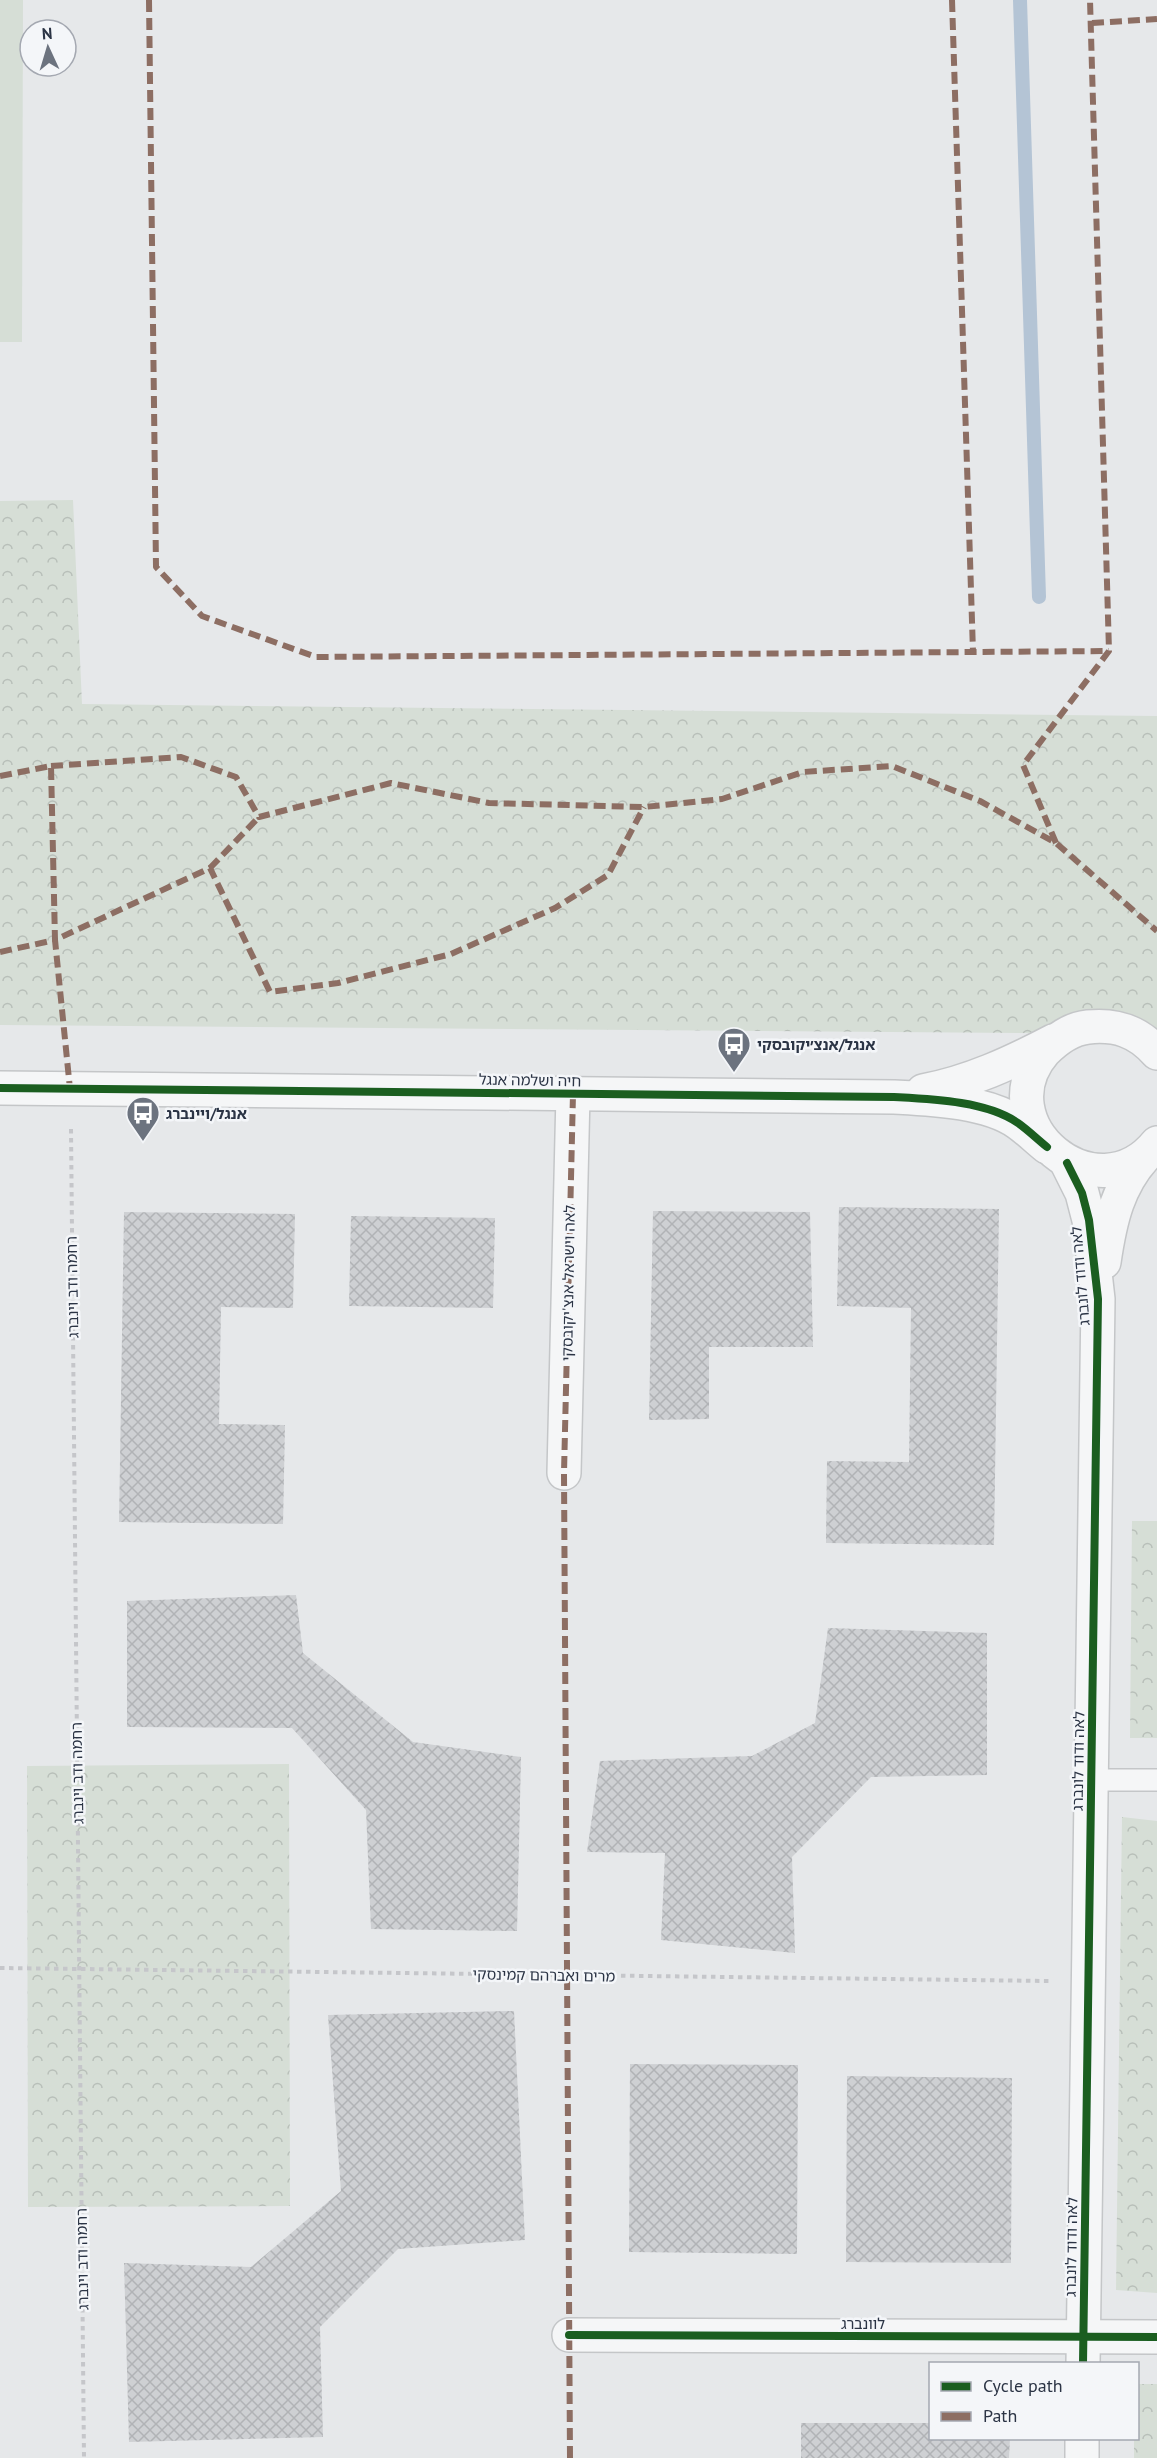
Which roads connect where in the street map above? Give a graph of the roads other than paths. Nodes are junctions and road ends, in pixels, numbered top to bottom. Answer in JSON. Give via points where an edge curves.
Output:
{"nodes":[{"id":1,"x":1056,"y":1040,"type":"junction"},
{"id":2,"x":1154,"y":1047,"type":"edge"},
{"id":3,"x":0,"y":1088,"type":"edge"},
{"id":4,"x":573,"y":1094,"type":"junction"},
{"id":5,"x":894,"y":1097,"type":"junction"},
{"id":6,"x":1154,"y":1147,"type":"edge"},
{"id":7,"x":1057,"y":1155,"type":"junction"},
{"id":8,"x":1098,"y":1299,"type":"junction"},
{"id":9,"x":564,"y":1473,"type":"dead end"},
{"id":10,"x":1092,"y":1780,"type":"junction"},
{"id":11,"x":1157,"y":1780,"type":"edge"},
{"id":12,"x":569,"y":2335,"type":"dead end"},
{"id":13,"x":1157,"y":2337,"type":"edge"},
{"id":14,"x":1083,"y":2350,"type":"edge"},
{"id":15,"x":1082,"y":2440,"type":"edge"},
{"id":16,"x":1082,"y":2458,"type":"edge"}],
"edges":[{"from":1,"to":2,"type":"street","name":"חיה ושלמה אנגל","via":[[1078,1028],[1104,1025],[1125,1029]]},
{"from":1,"to":5,"type":"street","name":"חיה ושלמה אנגל","via":[[982,1075]]},
{"from":1,"to":7,"type":"street","name":"לאה ודוד לונברג","via":[[1039,1059],[1029,1082],[1027,1102],[1033,1126]]},
{"from":3,"to":4,"type":"street","name":"חיה ושלמה אנגל"},
{"from":4,"to":5,"type":"street","name":"חיה ושלמה אנגל"},
{"from":4,"to":9,"type":"street","name":"לאה וישראל אנצ'יקובסקי"},
{"from":5,"to":7,"type":"street","name":"חיה ושלמה אנגל","via":[[950,1101],[986,1109],[1017,1122]]},
{"from":6,"to":7,"type":"street","via":[[1129,1165],[1105,1170],[1091,1170]]},
{"from":6,"to":8,"type":"street","name":"לאה ודוד לונברג","via":[[1134,1167],[1113,1209]]},
{"from":7,"to":8,"type":"street","name":"לאה ודוד לונברג","via":[[1082,1193]]},
{"from":8,"to":10,"type":"street","name":"לאה ודוד לונברג"},
{"from":10,"to":11,"type":"lane"},
{"from":10,"to":14,"type":"street","name":"לאה ודוד לונברג"},
{"from":12,"to":14,"type":"street","name":"לוונברג"},
{"from":13,"to":14,"type":"street","name":"לוונברג"},
{"from":15,"to":16,"type":"street"}]}
